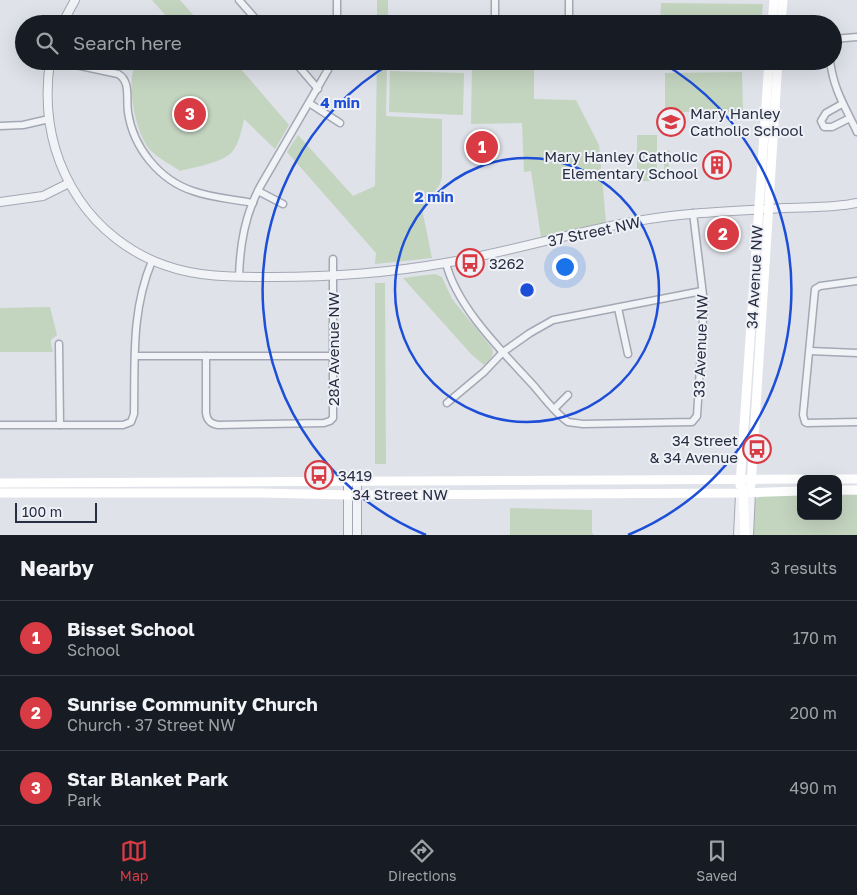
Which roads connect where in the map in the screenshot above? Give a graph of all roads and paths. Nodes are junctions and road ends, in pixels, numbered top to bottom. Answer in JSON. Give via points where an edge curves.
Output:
{"nodes":[{"id":1,"x":239,"y":0,"type":"edge"},
{"id":2,"x":337,"y":0,"type":"edge"},
{"id":3,"x":495,"y":0,"type":"edge"},
{"id":4,"x":569,"y":0,"type":"edge"},
{"id":5,"x":774,"y":0,"type":"edge"},
{"id":6,"x":783,"y":0,"type":"edge"},
{"id":7,"x":73,"y":1,"type":"edge"},
{"id":8,"x":66,"y":15,"type":"edge"},
{"id":9,"x":252,"y":15,"type":"edge"},
{"id":10,"x":337,"y":15,"type":"edge"},
{"id":11,"x":495,"y":15,"type":"edge"},
{"id":12,"x":569,"y":15,"type":"edge"},
{"id":13,"x":773,"y":15,"type":"edge"},
{"id":14,"x":782,"y":15,"type":"edge"},
{"id":15,"x":857,"y":37,"type":"edge"},
{"id":16,"x":842,"y":38,"type":"edge"},
{"id":17,"x":49,"y":70,"type":"edge"},
{"id":18,"x":101,"y":70,"type":"edge"},
{"id":19,"x":302,"y":70,"type":"edge"},
{"id":20,"x":328,"y":70,"type":"edge"},
{"id":21,"x":768,"y":70,"type":"edge"},
{"id":22,"x":777,"y":70,"type":"edge"},
{"id":23,"x":831,"y":70,"type":"edge"},
{"id":24,"x":318,"y":89,"type":"junction"},
{"id":25,"x":309,"y":103,"type":"junction"},
{"id":26,"x":842,"y":104,"type":"junction"},
{"id":27,"x":850,"y":118,"type":"junction"},
{"id":28,"x":49,"y":119,"type":"junction"},
{"id":29,"x":340,"y":123,"type":"dead end"},
{"id":30,"x":0,"y":126,"type":"edge"},
{"id":31,"x":857,"y":132,"type":"edge"},
{"id":32,"x":69,"y":183,"type":"junction"},
{"id":33,"x":258,"y":191,"type":"junction"},
{"id":34,"x":0,"y":202,"type":"edge"},
{"id":35,"x":253,"y":202,"type":"junction"},
{"id":36,"x":857,"y":203,"type":"edge"},
{"id":37,"x":283,"y":204,"type":"dead end"},
{"id":38,"x":769,"y":209,"type":"junction"},
{"id":39,"x":758,"y":210,"type":"junction"},
{"id":40,"x":693,"y":214,"type":"junction"},
{"id":41,"x":333,"y":259,"type":"dead end"},
{"id":42,"x":152,"y":261,"type":"junction"},
{"id":43,"x":446,"y":263,"type":"junction"},
{"id":44,"x":333,"y":276,"type":"junction"},
{"id":45,"x":239,"y":277,"type":"junction"},
{"id":46,"x":857,"y":281,"type":"edge"},
{"id":47,"x":702,"y":291,"type":"junction"},
{"id":48,"x":618,"y":308,"type":"junction"},
{"id":49,"x":59,"y":344,"type":"dead end"},
{"id":50,"x":810,"y":351,"type":"junction"},
{"id":51,"x":503,"y":352,"type":"junction"},
{"id":52,"x":857,"y":353,"type":"edge"},
{"id":53,"x":628,"y":354,"type":"dead end"},
{"id":54,"x":134,"y":356,"type":"junction"},
{"id":55,"x":206,"y":356,"type":"junction"},
{"id":56,"x":333,"y":356,"type":"junction"},
{"id":57,"x":568,"y":395,"type":"dead end"},
{"id":58,"x":447,"y":403,"type":"dead end"},
{"id":59,"x":554,"y":409,"type":"junction"},
{"id":60,"x":857,"y":422,"type":"edge"},
{"id":61,"x":0,"y":425,"type":"edge"},
{"id":62,"x":60,"y":425,"type":"junction"},
{"id":63,"x":797,"y":479,"type":"edge"},
{"id":64,"x":842,"y":479,"type":"edge"},
{"id":65,"x":857,"y":479,"type":"edge"},
{"id":66,"x":741,"y":480,"type":"junction"},
{"id":67,"x":752,"y":480,"type":"junction"},
{"id":68,"x":352,"y":481,"type":"junction"},
{"id":69,"x":0,"y":483,"type":"edge"},
{"id":70,"x":842,"y":490,"type":"edge"},
{"id":71,"x":857,"y":490,"type":"edge"},
{"id":72,"x":797,"y":491,"type":"edge"},
{"id":73,"x":0,"y":493,"type":"edge"},
{"id":74,"x":745,"y":493,"type":"junction"},
{"id":75,"x":352,"y":494,"type":"junction"},
{"id":76,"x":348,"y":535,"type":"edge"},
{"id":77,"x":357,"y":535,"type":"edge"},
{"id":78,"x":738,"y":535,"type":"edge"},
{"id":79,"x":747,"y":535,"type":"edge"}],
"edges":[{"from":1,"to":9,"type":"street"},
{"from":2,"to":10,"type":"street"},
{"from":3,"to":11,"type":"street"},
{"from":4,"to":12,"type":"street"},
{"from":5,"to":13,"type":"main road"},
{"from":6,"to":14,"type":"main road"},
{"from":7,"to":8,"type":"street"},
{"from":15,"to":16,"type":"street"},
{"from":17,"to":28,"type":"street","name":"37 Street NW"},
{"from":18,"to":35,"type":"street","via":[[124,78],[132,130],[145,155],[161,173],[194,192]]},
{"from":19,"to":24,"type":"street"},
{"from":20,"to":24,"type":"street"},
{"from":21,"to":39,"type":"main road","name":"34 Avenue NW"},
{"from":22,"to":38,"type":"main road","name":"34 Avenue NW"},
{"from":23,"to":26,"type":"street"},
{"from":24,"to":25,"type":"street"},
{"from":25,"to":29,"type":"street"},
{"from":25,"to":33,"type":"street"},
{"from":26,"to":27,"type":"street"},
{"from":26,"to":27,"type":"street","via":[[826,113],[821,121],[824,127],[832,127]]},
{"from":27,"to":31,"type":"street"},
{"from":28,"to":30,"type":"street"},
{"from":28,"to":32,"type":"street","name":"37 Street NW","via":[[54,148]]},
{"from":32,"to":34,"type":"street","via":[[43,196]]},
{"from":32,"to":42,"type":"street","name":"37 Street NW","via":[[101,226]]},
{"from":33,"to":35,"type":"street"},
{"from":33,"to":37,"type":"street"},
{"from":35,"to":45,"type":"street","via":[[240,245]]},
{"from":36,"to":38,"type":"street","name":"37 Street NW"},
{"from":38,"to":39,"type":"street","name":"37 Street NW"},
{"from":38,"to":67,"type":"main road","name":"34 Avenue NW"},
{"from":39,"to":40,"type":"street","name":"37 Street NW"},
{"from":39,"to":66,"type":"main road","name":"34 Avenue NW"},
{"from":40,"to":43,"type":"street","name":"37 Street NW","via":[[620,224]]},
{"from":40,"to":47,"type":"street","name":"33 Avenue NW"},
{"from":41,"to":44,"type":"street"},
{"from":42,"to":45,"type":"street","name":"37 Street NW","via":[[199,275]]},
{"from":42,"to":54,"type":"street","via":[[138,302]]},
{"from":43,"to":44,"type":"street","name":"37 Street NW"},
{"from":43,"to":51,"type":"street","via":[[460,298]]},
{"from":44,"to":45,"type":"street","name":"37 Street NW"},
{"from":44,"to":56,"type":"street","name":"28A Avenue NW"},
{"from":46,"to":50,"type":"street","via":[[815,289]]},
{"from":47,"to":48,"type":"street"},
{"from":47,"to":59,"type":"street","name":"33 Avenue NW","via":[[704,315],[696,419],[692,422],[574,423],[564,420]]},
{"from":48,"to":51,"type":"street","via":[[553,320]]},
{"from":48,"to":53,"type":"street"},
{"from":49,"to":62,"type":"street"},
{"from":50,"to":52,"type":"street"},
{"from":50,"to":60,"type":"street","via":[[804,422]]},
{"from":51,"to":58,"type":"street"},
{"from":51,"to":59,"type":"street"},
{"from":54,"to":55,"type":"street"},
{"from":54,"to":62,"type":"street","via":[[134,414],[131,422],[123,426]]},
{"from":55,"to":56,"type":"street"},
{"from":55,"to":56,"type":"street","name":"28A Avenue NW","via":[[206,414],[209,422],[218,425],[324,424],[330,421],[333,418]]},
{"from":57,"to":59,"type":"street"},
{"from":61,"to":62,"type":"street"},
{"from":63,"to":67,"type":"main road","name":"34 Street NW"},
{"from":64,"to":65,"type":"main road"},
{"from":66,"to":67,"type":"main road","name":"34 Street NW"},
{"from":66,"to":68,"type":"main road","name":"34 Street NW"},
{"from":66,"to":74,"type":"main road","name":"34 Avenue NW"},
{"from":67,"to":74,"type":"main road","name":"34 Avenue NW"},
{"from":68,"to":69,"type":"main road","name":"34 Street NW"},
{"from":68,"to":75,"type":"street"},
{"from":70,"to":71,"type":"main road"},
{"from":72,"to":74,"type":"main road","name":"34 Street NW"},
{"from":73,"to":75,"type":"main road","name":"34 Street NW"},
{"from":74,"to":75,"type":"main road","name":"34 Street NW"},
{"from":74,"to":78,"type":"street"},
{"from":74,"to":79,"type":"main road"},
{"from":75,"to":76,"type":"street"},
{"from":75,"to":77,"type":"street"}]}
